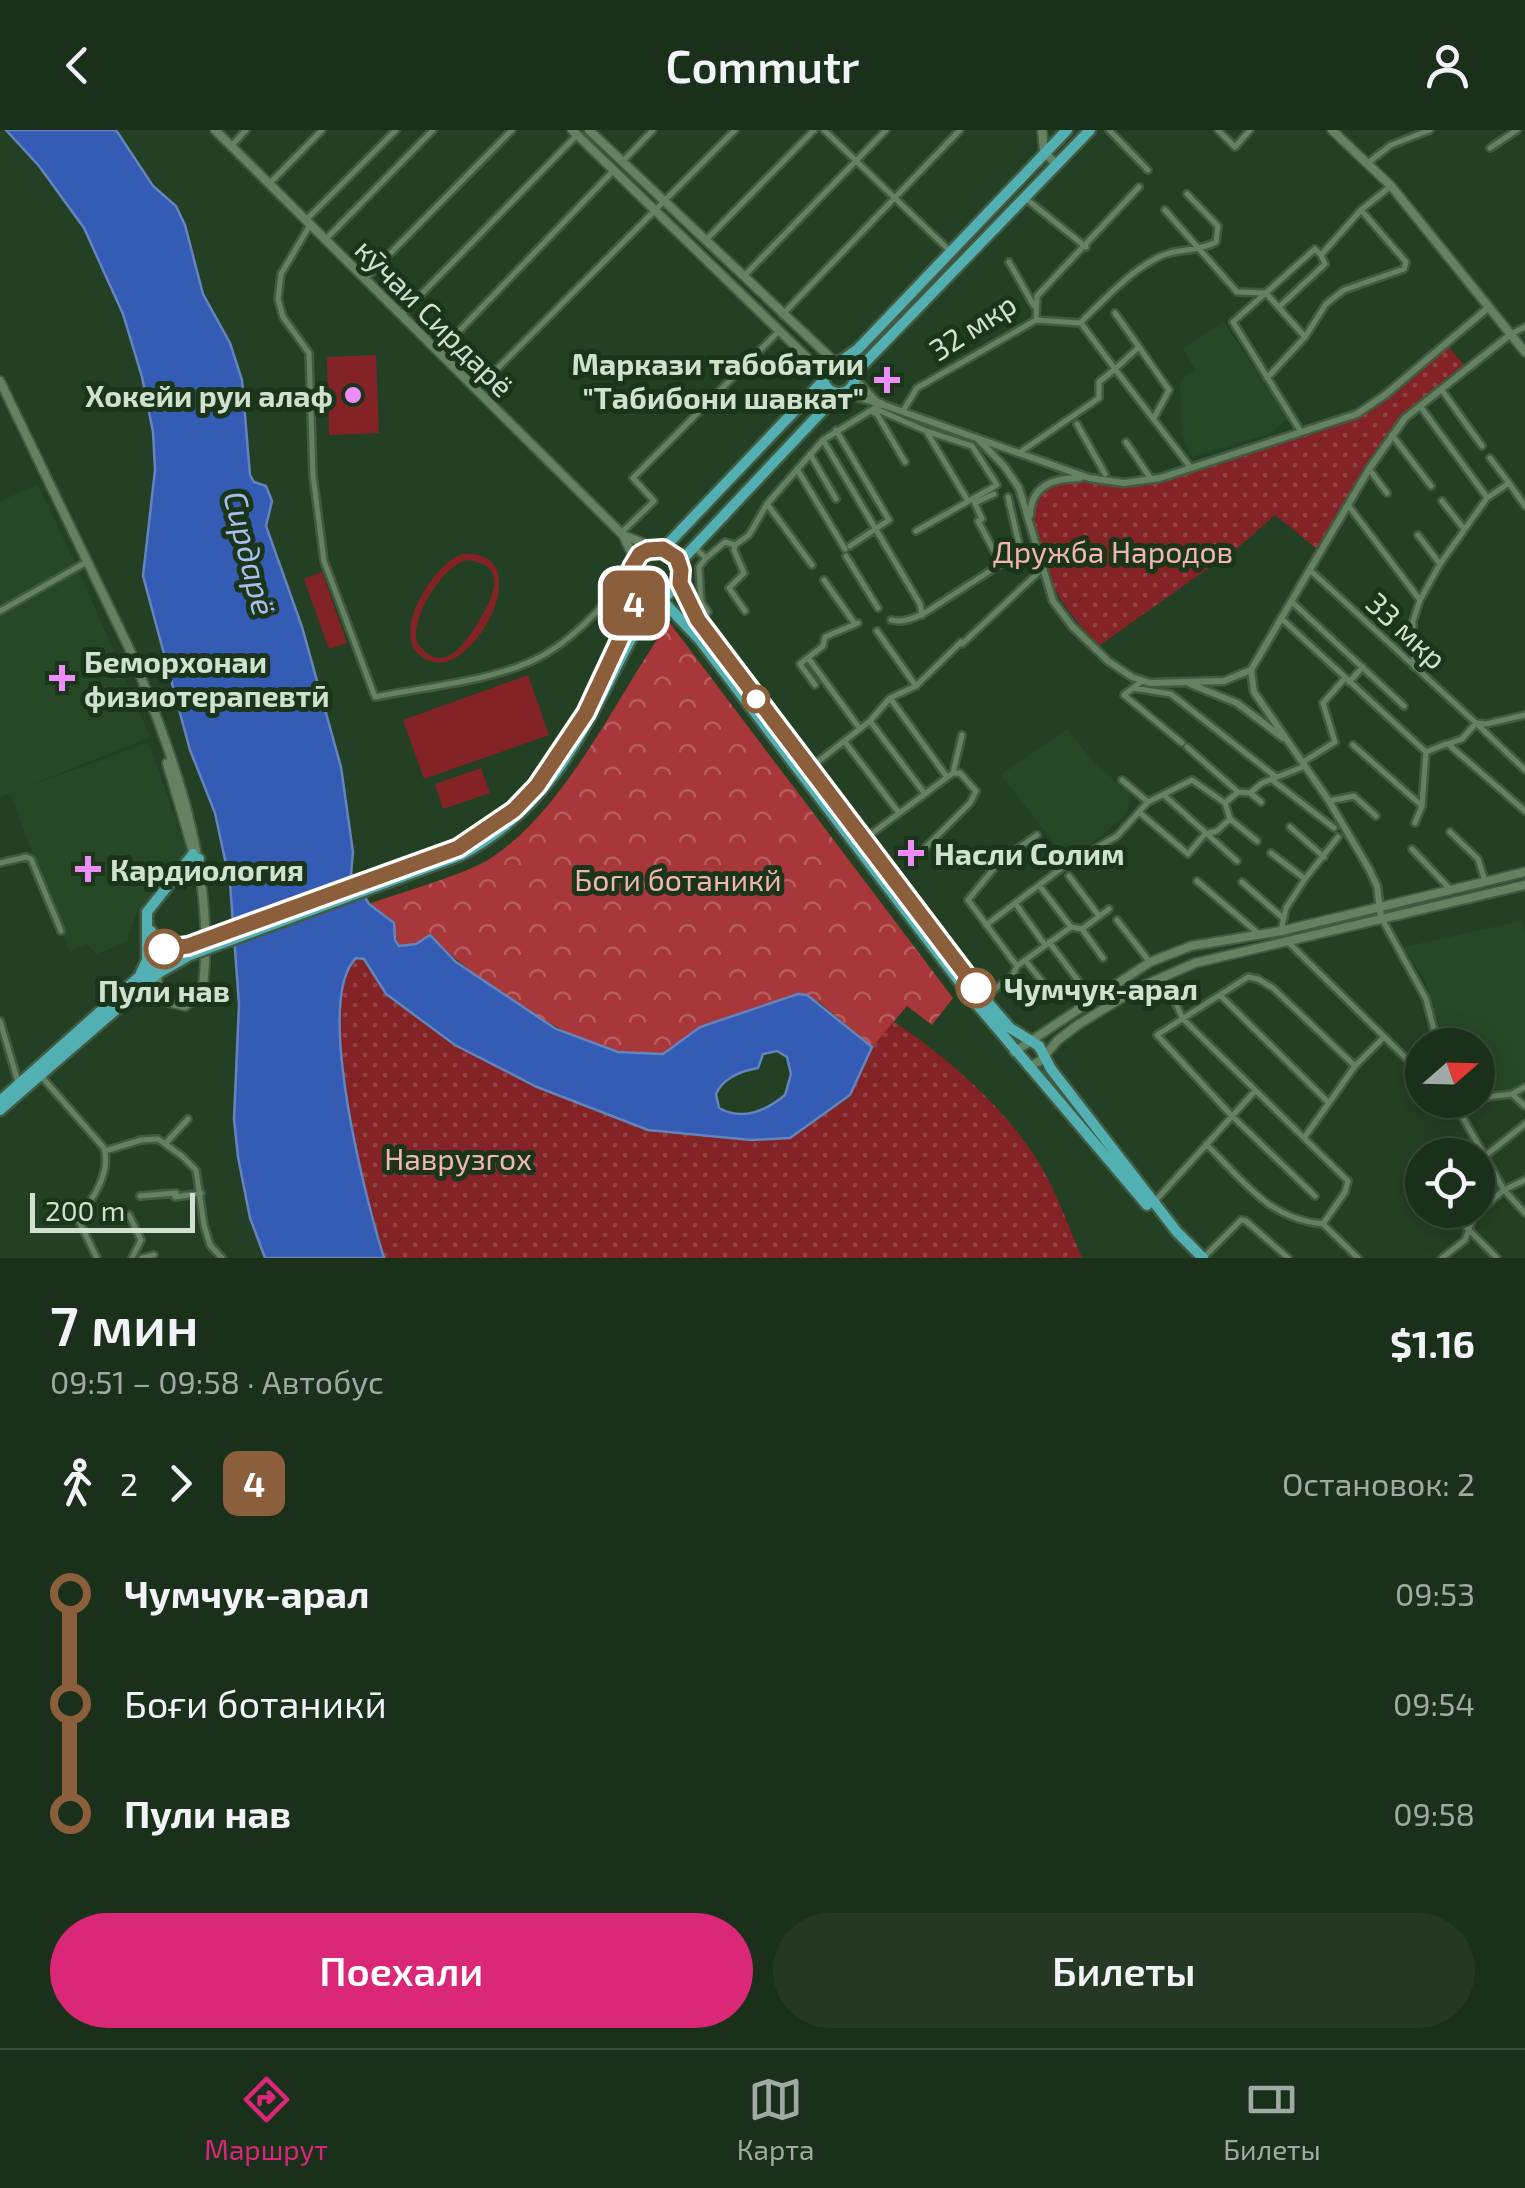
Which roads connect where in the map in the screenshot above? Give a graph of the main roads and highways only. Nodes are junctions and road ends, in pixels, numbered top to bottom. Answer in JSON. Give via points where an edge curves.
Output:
{"nodes":[{"id":1,"x":214,"y":130,"type":"edge"},
{"id":2,"x":588,"y":130,"type":"edge"},
{"id":3,"x":1042,"y":130,"type":"edge"},
{"id":4,"x":1067,"y":130,"type":"edge"},
{"id":5,"x":1090,"y":130,"type":"edge"},
{"id":6,"x":1332,"y":130,"type":"edge"},
{"id":7,"x":574,"y":132,"type":"edge"},
{"id":8,"x":1044,"y":152,"type":"junction"},
{"id":9,"x":1056,"y":164,"type":"junction"},
{"id":10,"x":980,"y":220,"type":"junction"},
{"id":11,"x":993,"y":232,"type":"junction"},
{"id":12,"x":953,"y":249,"type":"junction"},
{"id":13,"x":968,"y":257,"type":"junction"},
{"id":14,"x":1525,"y":352,"type":"edge"},
{"id":15,"x":838,"y":362,"type":"junction"},
{"id":16,"x":855,"y":376,"type":"junction"},
{"id":17,"x":824,"y":377,"type":"junction"},
{"id":18,"x":0,"y":381,"type":"edge"},
{"id":19,"x":0,"y":390,"type":"edge"},
{"id":20,"x":841,"y":393,"type":"junction"},
{"id":21,"x":622,"y":534,"type":"junction"},
{"id":22,"x":659,"y":549,"type":"junction"},
{"id":23,"x":635,"y":560,"type":"junction"},
{"id":24,"x":680,"y":564,"type":"junction"},
{"id":25,"x":680,"y":583,"type":"junction"},
{"id":26,"x":637,"y":589,"type":"junction"},
{"id":27,"x":657,"y":598,"type":"junction"},
{"id":28,"x":460,"y":851,"type":"junction"},
{"id":29,"x":196,"y":859,"type":"junction"},
{"id":30,"x":1525,"y":872,"type":"edge"},
{"id":31,"x":1525,"y":885,"type":"edge"},
{"id":32,"x":189,"y":950,"type":"junction"},
{"id":33,"x":157,"y":974,"type":"junction"},
{"id":34,"x":138,"y":979,"type":"junction"},
{"id":35,"x":129,"y":998,"type":"junction"},
{"id":36,"x":1030,"y":1040,"type":"junction"},
{"id":37,"x":1014,"y":1052,"type":"junction"},
{"id":38,"x":1045,"y":1056,"type":"junction"},
{"id":39,"x":1028,"y":1068,"type":"junction"},
{"id":40,"x":38,"y":1074,"type":"junction"},
{"id":41,"x":0,"y":1101,"type":"edge"},
{"id":42,"x":0,"y":1110,"type":"edge"},
{"id":43,"x":1151,"y":1205,"type":"junction"},
{"id":44,"x":1206,"y":1255,"type":"edge"},
{"id":45,"x":1194,"y":1258,"type":"edge"}],
"edges":[{"from":1,"to":21,"type":"main road","name":"кӯчаи Сирдарё"},
{"from":2,"to":15,"type":"main road"},
{"from":3,"to":8,"type":"main road"},
{"from":4,"to":8,"type":"highway"},
{"from":5,"to":9,"type":"highway"},
{"from":6,"to":14,"type":"main road","via":[[1391,186]]},
{"from":7,"to":17,"type":"main road"},
{"from":8,"to":9,"type":"main road"},
{"from":8,"to":10,"type":"highway"},
{"from":9,"to":11,"type":"highway"},
{"from":10,"to":11,"type":"highway","via":[[990,222]]},
{"from":10,"to":12,"type":"highway"},
{"from":11,"to":13,"type":"highway"},
{"from":12,"to":13,"type":"highway"},
{"from":12,"to":15,"type":"highway","via":[[858,350]]},
{"from":13,"to":16,"type":"highway"},
{"from":15,"to":16,"type":"highway","via":[[850,365]]},
{"from":15,"to":17,"type":"highway"},
{"from":16,"to":20,"type":"highway"},
{"from":17,"to":20,"type":"highway"},
{"from":17,"to":22,"type":"highway"},
{"from":18,"to":29,"type":"main road","via":[[147,692],[186,802]]},
{"from":19,"to":29,"type":"main road","via":[[143,693]]},
{"from":20,"to":24,"type":"highway"},
{"from":21,"to":22,"type":"main road"},
{"from":21,"to":23,"type":"main road"},
{"from":22,"to":23,"type":"highway"},
{"from":22,"to":24,"type":"highway"},
{"from":23,"to":26,"type":"highway"},
{"from":24,"to":25,"type":"highway"},
{"from":25,"to":27,"type":"highway"},
{"from":25,"to":36,"type":"highway","via":[[698,620],[808,769],[984,998]]},
{"from":26,"to":27,"type":"highway"},
{"from":26,"to":28,"type":"highway","via":[[586,713],[546,774],[514,810]]},
{"from":27,"to":28,"type":"highway","via":[[546,787],[518,818]]},
{"from":27,"to":37,"type":"highway","via":[[699,639]]},
{"from":28,"to":32,"type":"highway","bridge":true},
{"from":29,"to":32,"type":"highway","via":[[150,922],[155,944]]},
{"from":29,"to":33,"type":"main road","via":[[200,986],[189,1000],[165,998]]},
{"from":29,"to":34,"type":"highway","via":[[147,912],[147,960]]},
{"from":29,"to":35,"type":"main road","via":[[205,970],[199,996],[184,1006]]},
{"from":30,"to":36,"type":"main road","via":[[1281,932],[1191,946],[1150,962]]},
{"from":31,"to":38,"type":"main road","via":[[1195,962],[1080,1024]]},
{"from":32,"to":33,"type":"highway"},
{"from":32,"to":34,"type":"highway"},
{"from":33,"to":35,"type":"highway"},
{"from":34,"to":40,"type":"highway"},
{"from":35,"to":40,"type":"highway"},
{"from":36,"to":37,"type":"main road"},
{"from":36,"to":38,"type":"highway"},
{"from":37,"to":39,"type":"highway"},
{"from":38,"to":39,"type":"main road"},
{"from":38,"to":43,"type":"highway"},
{"from":39,"to":43,"type":"highway"},
{"from":40,"to":41,"type":"highway"},
{"from":40,"to":42,"type":"highway"},
{"from":43,"to":44,"type":"highway"},
{"from":43,"to":45,"type":"highway"}]}
